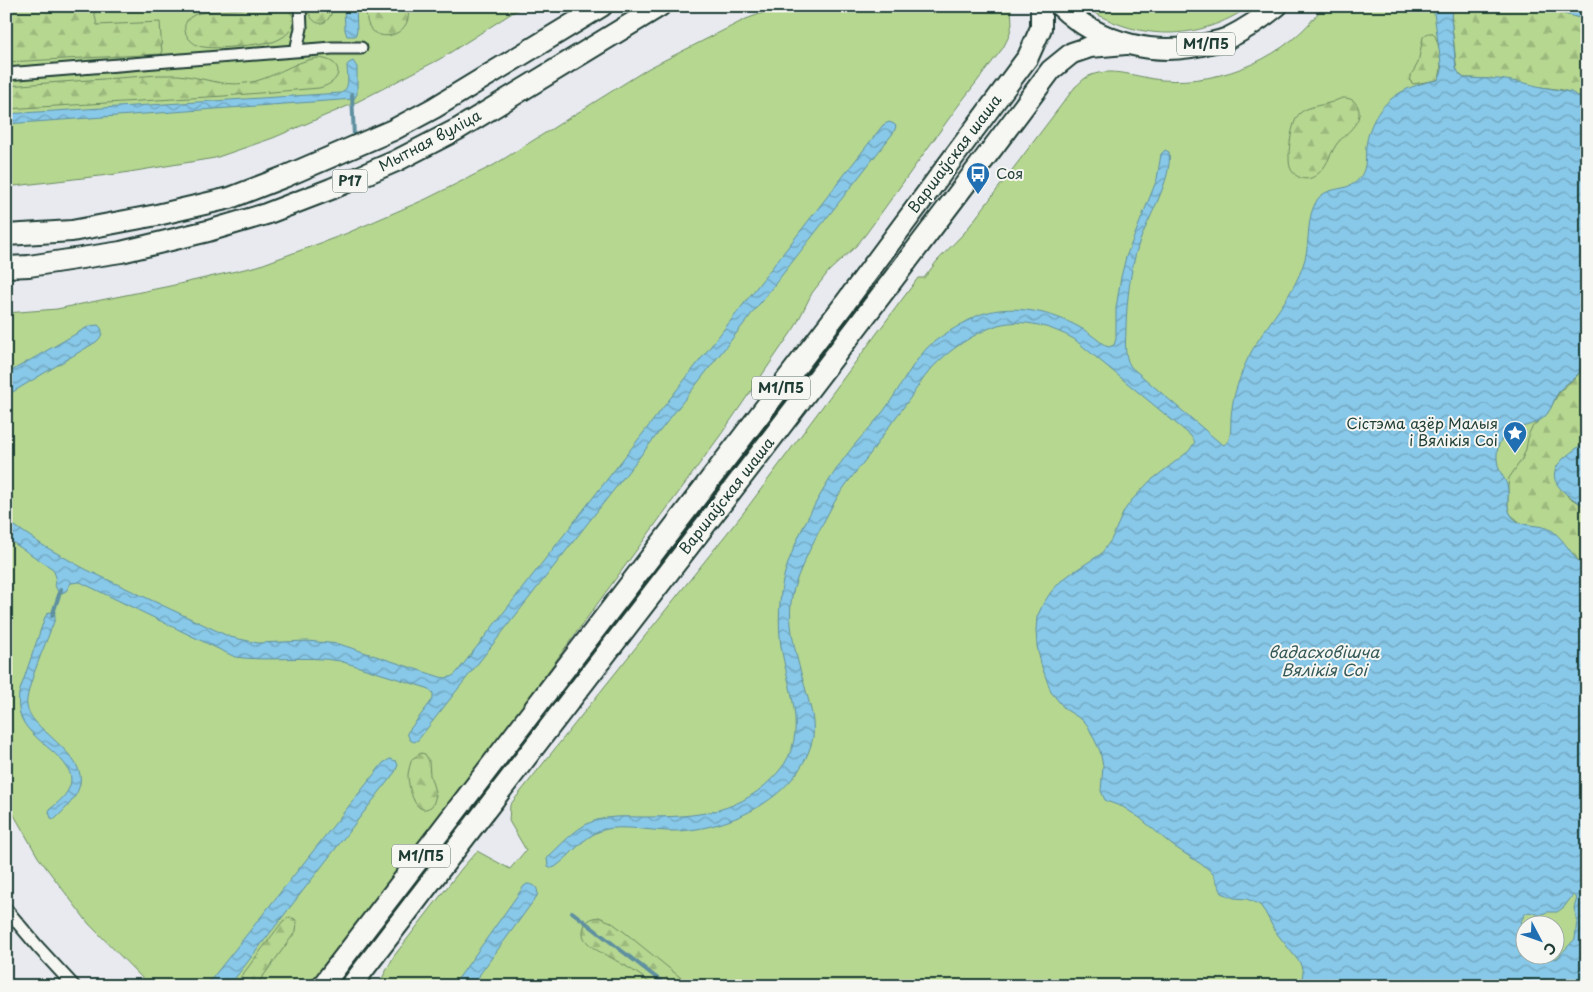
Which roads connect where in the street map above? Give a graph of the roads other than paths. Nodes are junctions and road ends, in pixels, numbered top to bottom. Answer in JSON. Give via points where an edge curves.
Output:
{"nodes":[{"id":1,"x":300,"y":6,"type":"edge"},
{"id":2,"x":602,"y":6,"type":"edge"},
{"id":3,"x":660,"y":6,"type":"edge"},
{"id":4,"x":1041,"y":6,"type":"edge"},
{"id":5,"x":1060,"y":6,"type":"edge"},
{"id":6,"x":1277,"y":6,"type":"edge"},
{"id":7,"x":1126,"y":44,"type":"junction"},
{"id":8,"x":361,"y":48,"type":"dead end"},
{"id":9,"x":296,"y":51,"type":"junction"},
{"id":10,"x":6,"y":74,"type":"edge"},
{"id":11,"x":6,"y":235,"type":"edge"},
{"id":12,"x":6,"y":267,"type":"edge"},
{"id":13,"x":6,"y":909,"type":"edge"},
{"id":14,"x":74,"y":986,"type":"edge"},
{"id":15,"x":322,"y":986,"type":"edge"},
{"id":16,"x":351,"y":986,"type":"edge"}],
"edges":[{"from":1,"to":9,"type":"street","via":[[301,28]]},
{"from":2,"to":11,"type":"highway","name":"Мытная вуліца","number":"Р17","via":[[393,130],[230,198],[72,231]]},
{"from":3,"to":12,"type":"highway","name":"Мытная вуліца","number":"Р17","via":[[458,129],[331,189],[266,214],[121,252]]},
{"from":4,"to":15,"type":"highway","name":"Варшаўская шаша","number":"М1/П5","via":[[1041,28],[1028,57],[843,306]]},
{"from":5,"to":7,"type":"highway","name":"Варшаўская шаша","number":"М1/П5","via":[[1097,33]]},
{"from":6,"to":7,"type":"highway","name":"Варшаўская шаша","number":"М1/П5","via":[[1257,23],[1227,39],[1194,48],[1160,50]]},
{"from":7,"to":16,"type":"highway","name":"Варшаўская шаша","number":"М1/П5","via":[[1090,47],[1072,54],[1051,70],[905,266]]},
{"from":8,"to":9,"type":"street"},
{"from":9,"to":10,"type":"street"},
{"from":13,"to":14,"type":"street"}]}
